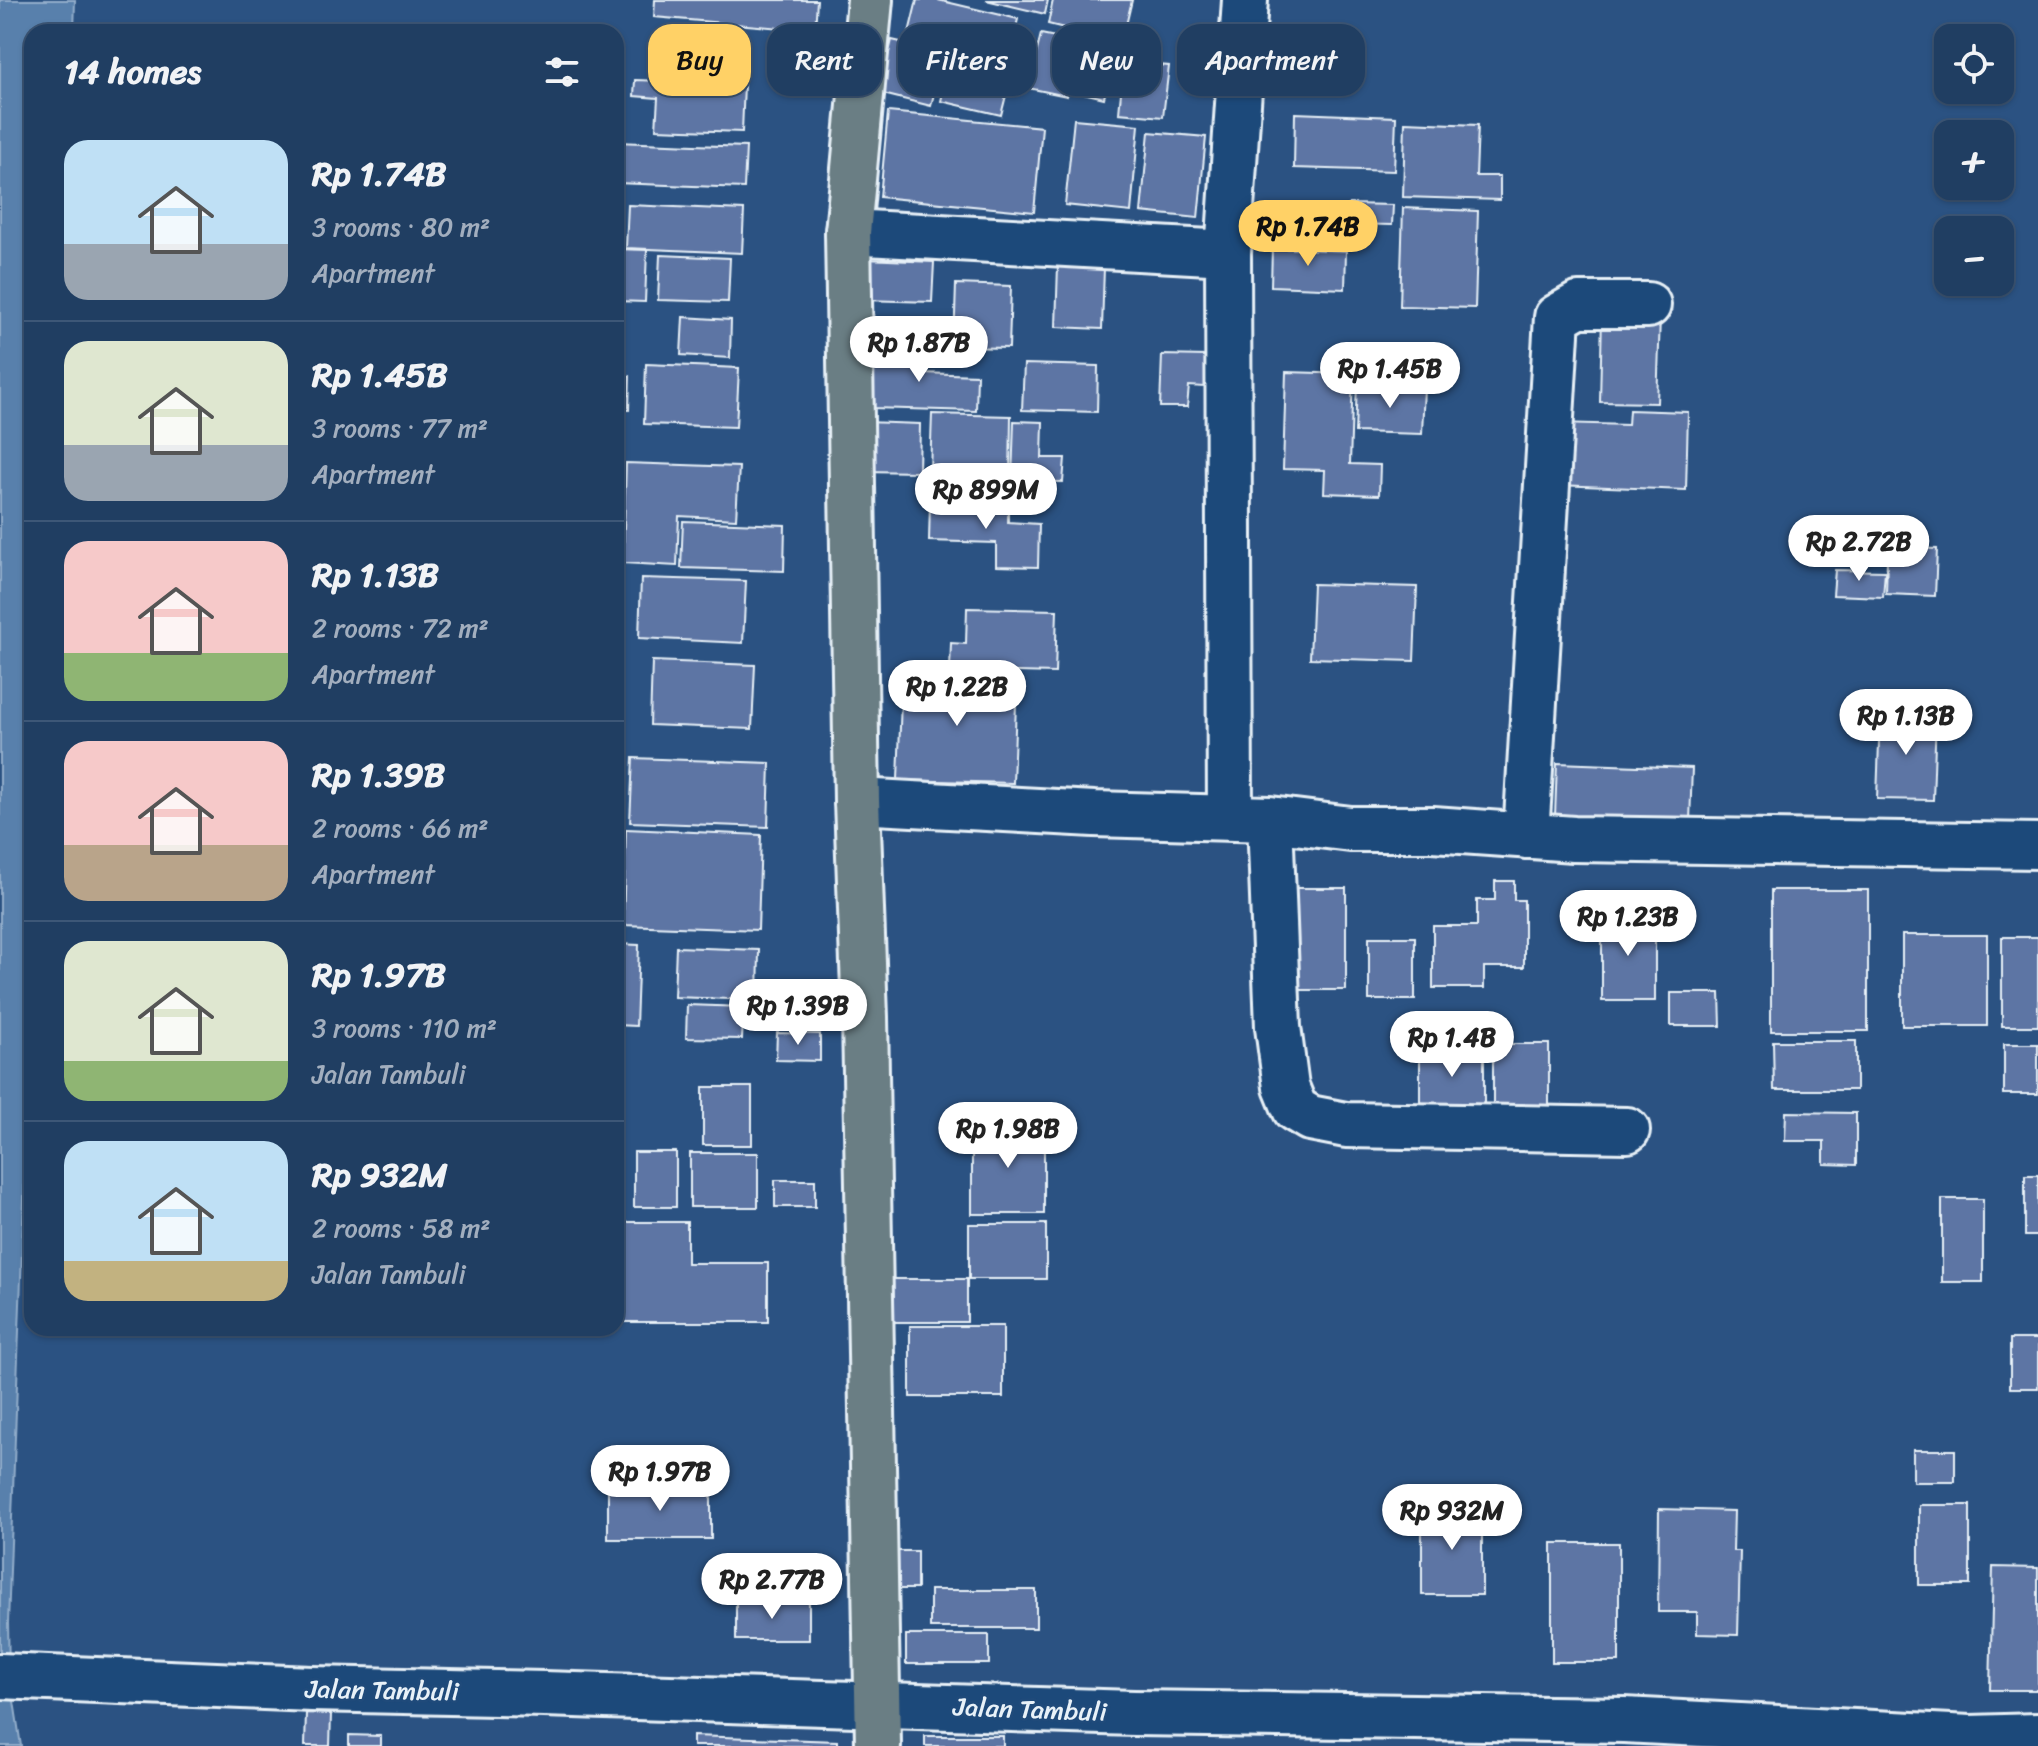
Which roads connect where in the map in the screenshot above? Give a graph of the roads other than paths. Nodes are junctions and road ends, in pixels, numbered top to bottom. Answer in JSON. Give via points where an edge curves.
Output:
{"nodes":[{"id":1,"x":870,"y":0,"type":"edge"},
{"id":2,"x":1245,"y":0,"type":"edge"},
{"id":3,"x":848,"y":232,"type":"junction"},
{"id":4,"x":1228,"y":253,"type":"junction"},
{"id":5,"x":1648,"y":305,"type":"dead end"},
{"id":6,"x":857,"y":801,"type":"junction"},
{"id":7,"x":1250,"y":819,"type":"junction"},
{"id":8,"x":1526,"y":836,"type":"junction"},
{"id":9,"x":2038,"y":846,"type":"edge"},
{"id":10,"x":1627,"y":1130,"type":"dead end"},
{"id":11,"x":11,"y":1676,"type":"edge"},
{"id":12,"x":876,"y":1726,"type":"edge"},
{"id":13,"x":2038,"y":1736,"type":"edge"},
{"id":14,"x":1970,"y":1742,"type":"edge"}],
"edges":[{"from":1,"to":3,"type":"main road"},
{"from":2,"to":4,"type":"street"},
{"from":3,"to":4,"type":"street"},
{"from":3,"to":6,"type":"main road"},
{"from":4,"to":7,"type":"street"},
{"from":5,"to":8,"type":"street","via":[[1578,305],[1557,317]]},
{"from":6,"to":7,"type":"street"},
{"from":6,"to":12,"type":"main road"},
{"from":7,"to":8,"type":"street"},
{"from":7,"to":10,"type":"street","via":[[1286,1087],[1295,1109],[1310,1118],[1346,1125]]},
{"from":8,"to":9,"type":"street"},
{"from":11,"to":12,"type":"street","name":"Jalan Tambuli"},
{"from":12,"to":14,"type":"street","name":"Jalan Tambuli","via":[[1134,1713],[1391,1715],[1624,1720]]},
{"from":13,"to":14,"type":"street","name":"Jalan Tambuli"}]}
